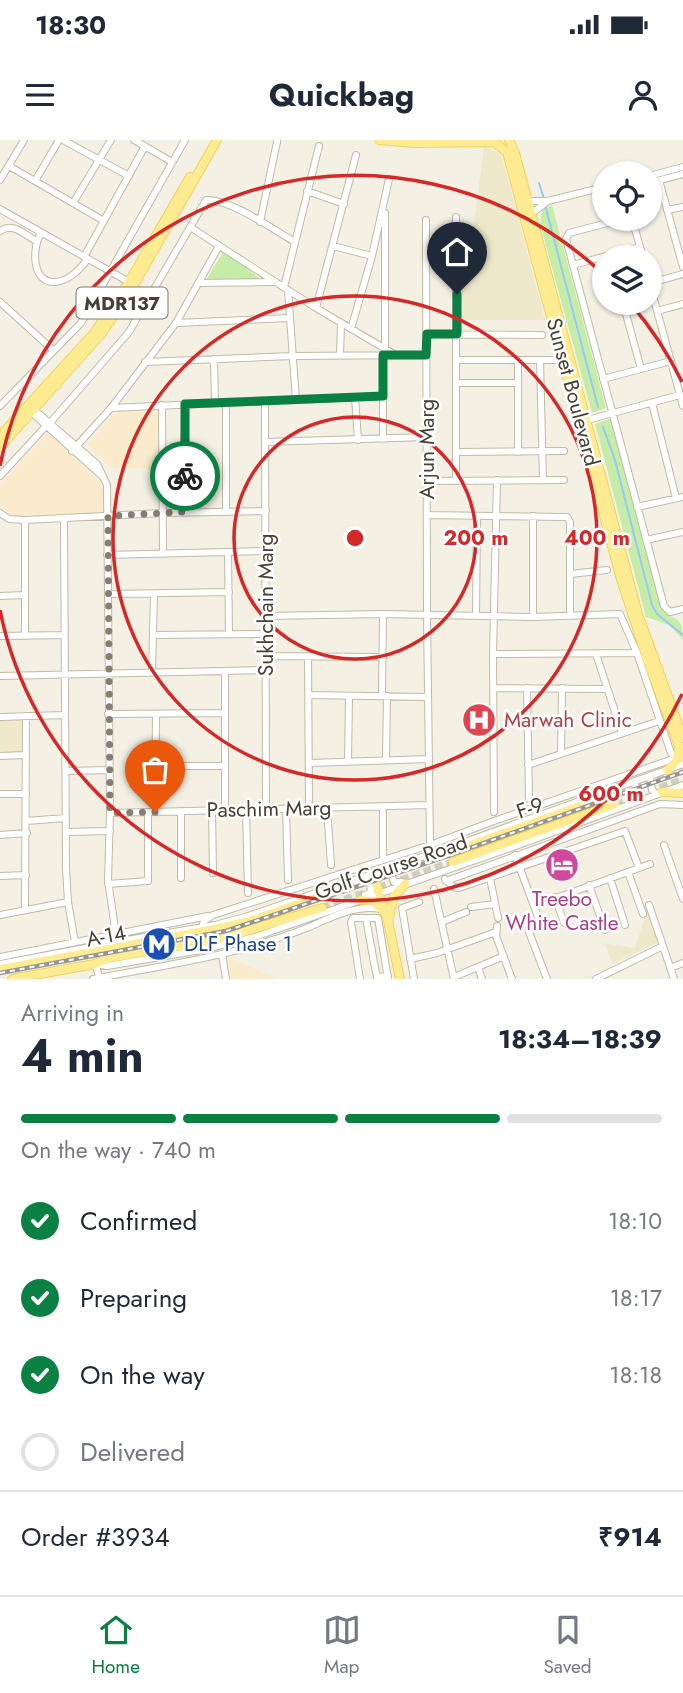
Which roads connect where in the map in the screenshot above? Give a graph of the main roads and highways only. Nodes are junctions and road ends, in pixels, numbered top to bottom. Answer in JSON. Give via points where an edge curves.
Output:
{"nodes":[{"id":1,"x":211,"y":140,"type":"edge"},
{"id":2,"x":217,"y":140,"type":"edge"},
{"id":3,"x":379,"y":140,"type":"edge"},
{"id":4,"x":505,"y":142,"type":"edge"},
{"id":5,"x":580,"y":406,"type":"junction"},
{"id":6,"x":30,"y":409,"type":"junction"},
{"id":7,"x":0,"y":436,"type":"edge"},
{"id":8,"x":0,"y":447,"type":"edge"},
{"id":9,"x":605,"y":505,"type":"junction"},
{"id":10,"x":650,"y":655,"type":"junction"},
{"id":11,"x":680,"y":728,"type":"edge"},
{"id":12,"x":683,"y":738,"type":"edge"},
{"id":13,"x":676,"y":754,"type":"edge"},
{"id":14,"x":668,"y":770,"type":"road end"},
{"id":15,"x":659,"y":792,"type":"road end"},
{"id":16,"x":683,"y":793,"type":"edge"},
{"id":17,"x":611,"y":795,"type":"tunnel mouth"},
{"id":18,"x":615,"y":804,"type":"tunnel mouth"},
{"id":19,"x":448,"y":853,"type":"tunnel mouth"},
{"id":20,"x":453,"y":862,"type":"tunnel mouth"},
{"id":21,"x":376,"y":872,"type":"road end"},
{"id":22,"x":408,"y":883,"type":"road end"},
{"id":23,"x":317,"y":897,"type":"tunnel mouth"},
{"id":24,"x":361,"y":900,"type":"road end"},
{"id":25,"x":322,"y":908,"type":"tunnel mouth"},
{"id":26,"x":388,"y":920,"type":"junction"},
{"id":27,"x":2,"y":967,"type":"edge"},
{"id":28,"x":12,"y":979,"type":"edge"},
{"id":29,"x":400,"y":979,"type":"edge"}],
"edges":[{"from":1,"to":6,"type":"main road","number":"MDR137","via":[[129,282],[94,333]]},
{"from":2,"to":6,"type":"main road","number":"MDR137","via":[[102,333]]},
{"from":3,"to":4,"type":"main road"},
{"from":4,"to":5,"type":"main road","name":"Sunset Boulevard"},
{"from":4,"to":5,"type":"main road","name":"Sunset Boulevard","via":[[516,153]]},
{"from":5,"to":9,"type":"main road","name":"Sunset Boulevard"},
{"from":5,"to":9,"type":"main road","name":"Sunset Boulevard"},
{"from":6,"to":7,"type":"main road","number":"MDR137"},
{"from":6,"to":8,"type":"main road","number":"MDR137"},
{"from":9,"to":10,"type":"main road","name":"Sunset Boulevard"},
{"from":10,"to":11,"type":"main road","name":"Sunset Boulevard"},
{"from":10,"to":13,"type":"main road","name":"Sunset Boulevard"},
{"from":11,"to":12,"type":"main road","name":"Sunset Boulevard"},
{"from":13,"to":14,"type":"main road"},
{"from":15,"to":16,"type":"main road"},
{"from":17,"to":19,"type":"main road"},
{"from":18,"to":20,"type":"main road"},
{"from":21,"to":26,"type":"main road"},
{"from":22,"to":26,"type":"main road","via":[[394,896]]},
{"from":23,"to":27,"type":"main road","via":[[240,923]]},
{"from":24,"to":26,"type":"main road","via":[[372,901]]},
{"from":25,"to":28,"type":"main road","via":[[213,941]]},
{"from":26,"to":29,"type":"main road"}]}
